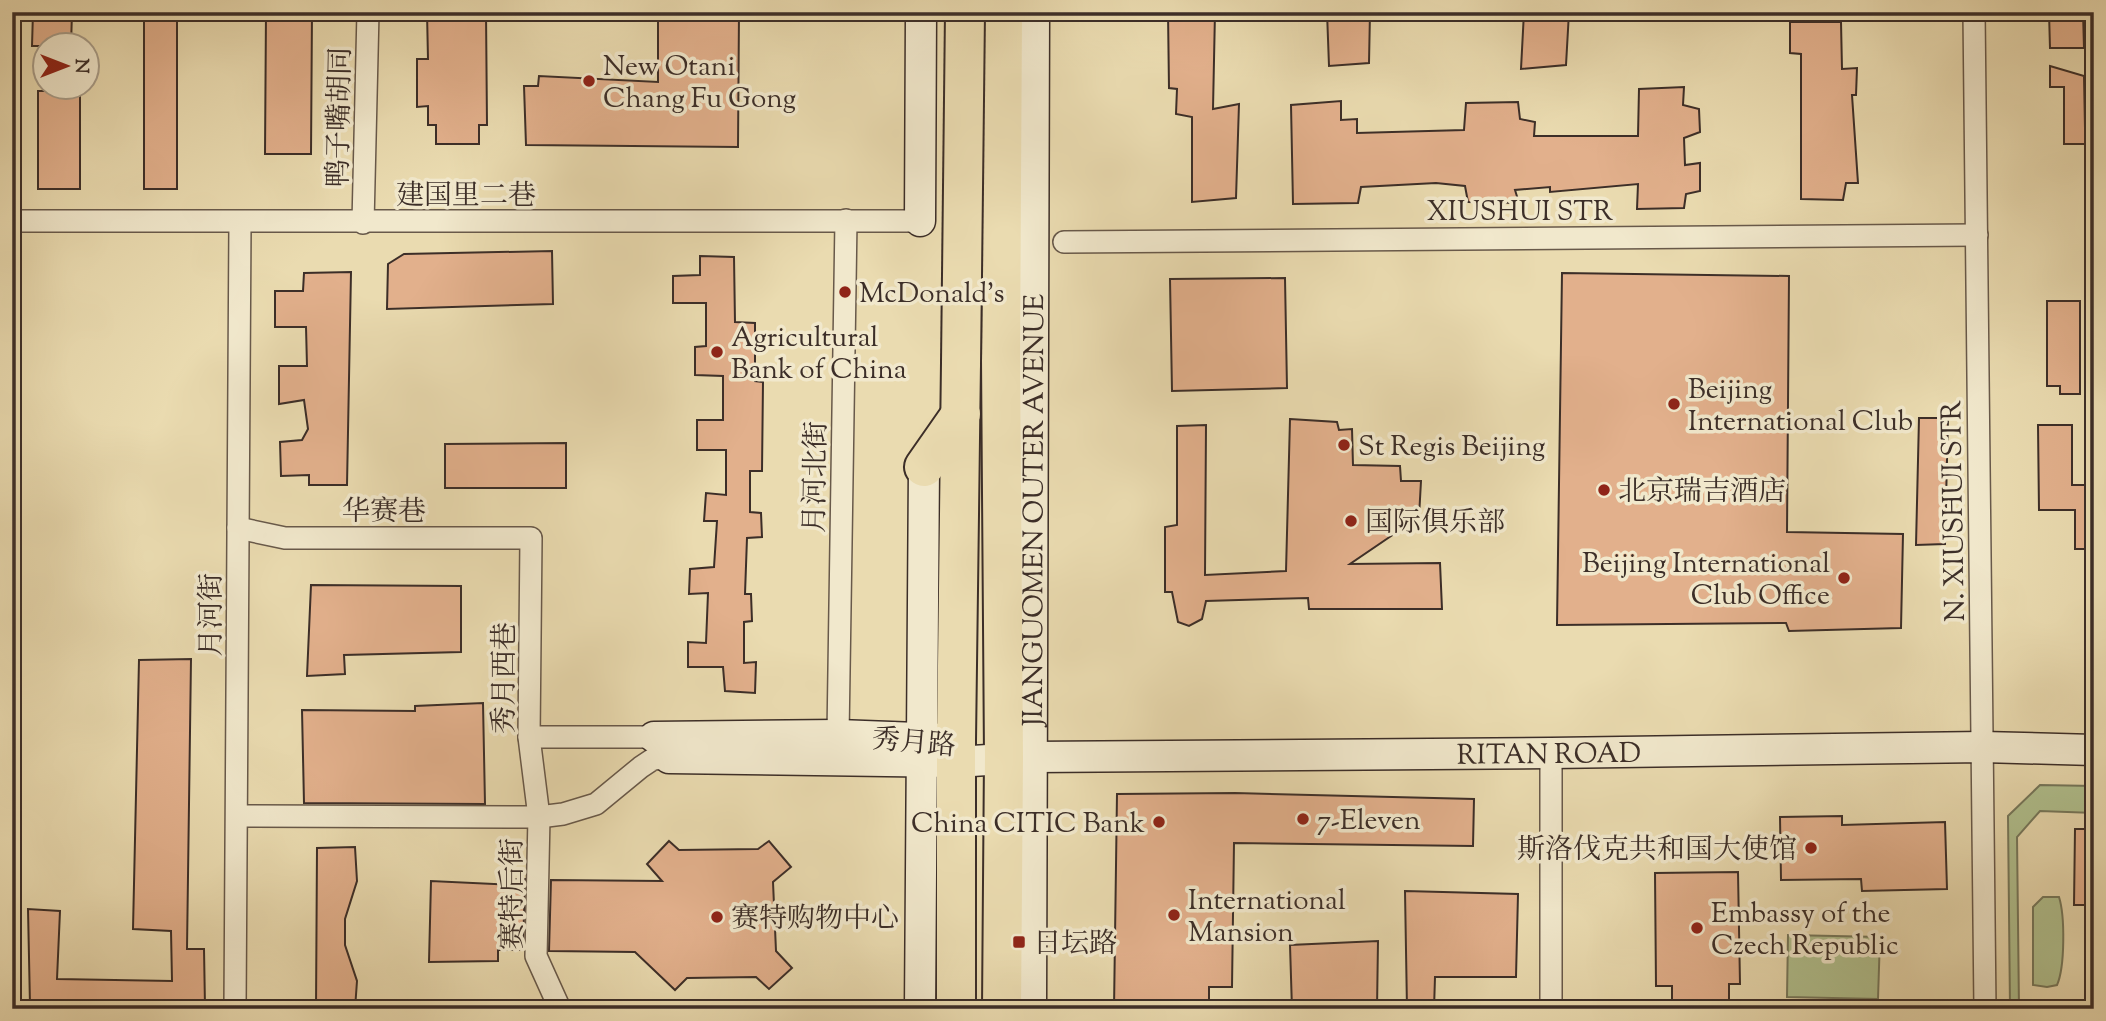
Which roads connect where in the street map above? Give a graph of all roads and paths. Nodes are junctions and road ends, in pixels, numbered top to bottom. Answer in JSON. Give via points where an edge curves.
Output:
{"nodes":[{"id":1,"x":368,"y":12,"type":"edge"},
{"id":2,"x":921,"y":12,"type":"edge"},
{"id":3,"x":965,"y":12,"type":"edge"},
{"id":4,"x":1003,"y":12,"type":"edge"},
{"id":5,"x":1034,"y":12,"type":"edge"},
{"id":6,"x":1974,"y":12,"type":"edge"},
{"id":7,"x":846,"y":220,"type":"junction"},
{"id":8,"x":12,"y":221,"type":"edge"},
{"id":9,"x":920,"y":221,"type":"joint"},
{"id":10,"x":240,"y":222,"type":"junction"},
{"id":11,"x":363,"y":223,"type":"junction"},
{"id":12,"x":1977,"y":235,"type":"junction"},
{"id":13,"x":1063,"y":242,"type":"dead end"},
{"id":14,"x":961,"y":414,"type":"junction"},
{"id":15,"x":924,"y":467,"type":"joint"},
{"id":16,"x":238,"y":528,"type":"junction"},
{"id":17,"x":531,"y":538,"type":"joint"},
{"id":18,"x":838,"y":735,"type":"junction"},
{"id":19,"x":529,"y":737,"type":"junction"},
{"id":20,"x":662,"y":747,"type":"junction"},
{"id":21,"x":1983,"y":747,"type":"junction"},
{"id":22,"x":940,"y":750,"type":"junction"},
{"id":23,"x":2094,"y":750,"type":"edge"},
{"id":24,"x":1551,"y":753,"type":"junction"},
{"id":25,"x":1018,"y":757,"type":"junction"},
{"id":26,"x":237,"y":816,"type":"junction"},
{"id":27,"x":539,"y":817,"type":"junction"},
{"id":28,"x":235,"y":1009,"type":"edge"},
{"id":29,"x":560,"y":1009,"type":"edge"},
{"id":30,"x":920,"y":1009,"type":"edge"},
{"id":31,"x":957,"y":1009,"type":"edge"},
{"id":32,"x":1002,"y":1009,"type":"edge"},
{"id":33,"x":1031,"y":1009,"type":"edge"},
{"id":34,"x":1551,"y":1009,"type":"edge"},
{"id":35,"x":1985,"y":1009,"type":"edge"}],
"edges":[{"from":1,"to":11,"type":"street","name":"鸭子嘴胡同"},
{"from":2,"to":9,"type":"street"},
{"from":3,"to":14,"type":"highway","bridge":true},
{"from":4,"to":25,"type":"highway","name":"JIANGUOMEN OUTER AVENUE","via":[[1001,359]]},
{"from":5,"to":25,"type":"street","name":"JIANGUOMEN OUTER AVENUE"},
{"from":6,"to":12,"type":"street","name":"N. XIUSHUI STR"},
{"from":7,"to":9,"type":"street","name":"建国里二巷"},
{"from":7,"to":11,"type":"street","name":"建国里二巷"},
{"from":7,"to":18,"type":"street","name":"月河北街"},
{"from":8,"to":10,"type":"street","name":"建国里二巷"},
{"from":10,"to":11,"type":"street","name":"建国里二巷"},
{"from":10,"to":16,"type":"street","name":"月河街"},
{"from":12,"to":13,"type":"street","name":"XIUSHUI STR"},
{"from":12,"to":21,"type":"street","name":"N. XIUSHUI STR"},
{"from":14,"to":15,"type":"highway"},
{"from":14,"to":22,"type":"highway"},
{"from":15,"to":22,"type":"street"},
{"from":16,"to":17,"type":"street","name":"华赛巷","via":[[285,538]]},
{"from":16,"to":26,"type":"street","name":"月河街"},
{"from":17,"to":19,"type":"street","name":"秀月西巷"},
{"from":18,"to":20,"type":"street","name":"秀月路"},
{"from":18,"to":22,"type":"street","name":"秀月路"},
{"from":19,"to":20,"type":"street","name":"秀月路"},
{"from":19,"to":27,"type":"street","name":"秀月西巷"},
{"from":20,"to":22,"type":"street","name":"秀月路"},
{"from":20,"to":27,"type":"street","via":[[596,804]]},
{"from":21,"to":23,"type":"street","name":"RITAN ROAD"},
{"from":21,"to":24,"type":"street","name":"RITAN ROAD"},
{"from":21,"to":35,"type":"street","name":"N. XIUSHUI STR"},
{"from":22,"to":25,"type":"street","name":"秀月路"},
{"from":22,"to":30,"type":"street"},
{"from":22,"to":31,"type":"highway"},
{"from":24,"to":25,"type":"street","name":"RITAN ROAD"},
{"from":24,"to":34,"type":"street"},
{"from":25,"to":32,"type":"highway","name":"JIANGUOMEN OUTER AVENUE"},
{"from":25,"to":33,"type":"street","name":"JIANGUOMEN OUTER AVENUE"},
{"from":26,"to":27,"type":"street"},
{"from":26,"to":28,"type":"street","name":"月河街"},
{"from":27,"to":29,"type":"street","name":"赛特后街","via":[[536,956]]}]}
